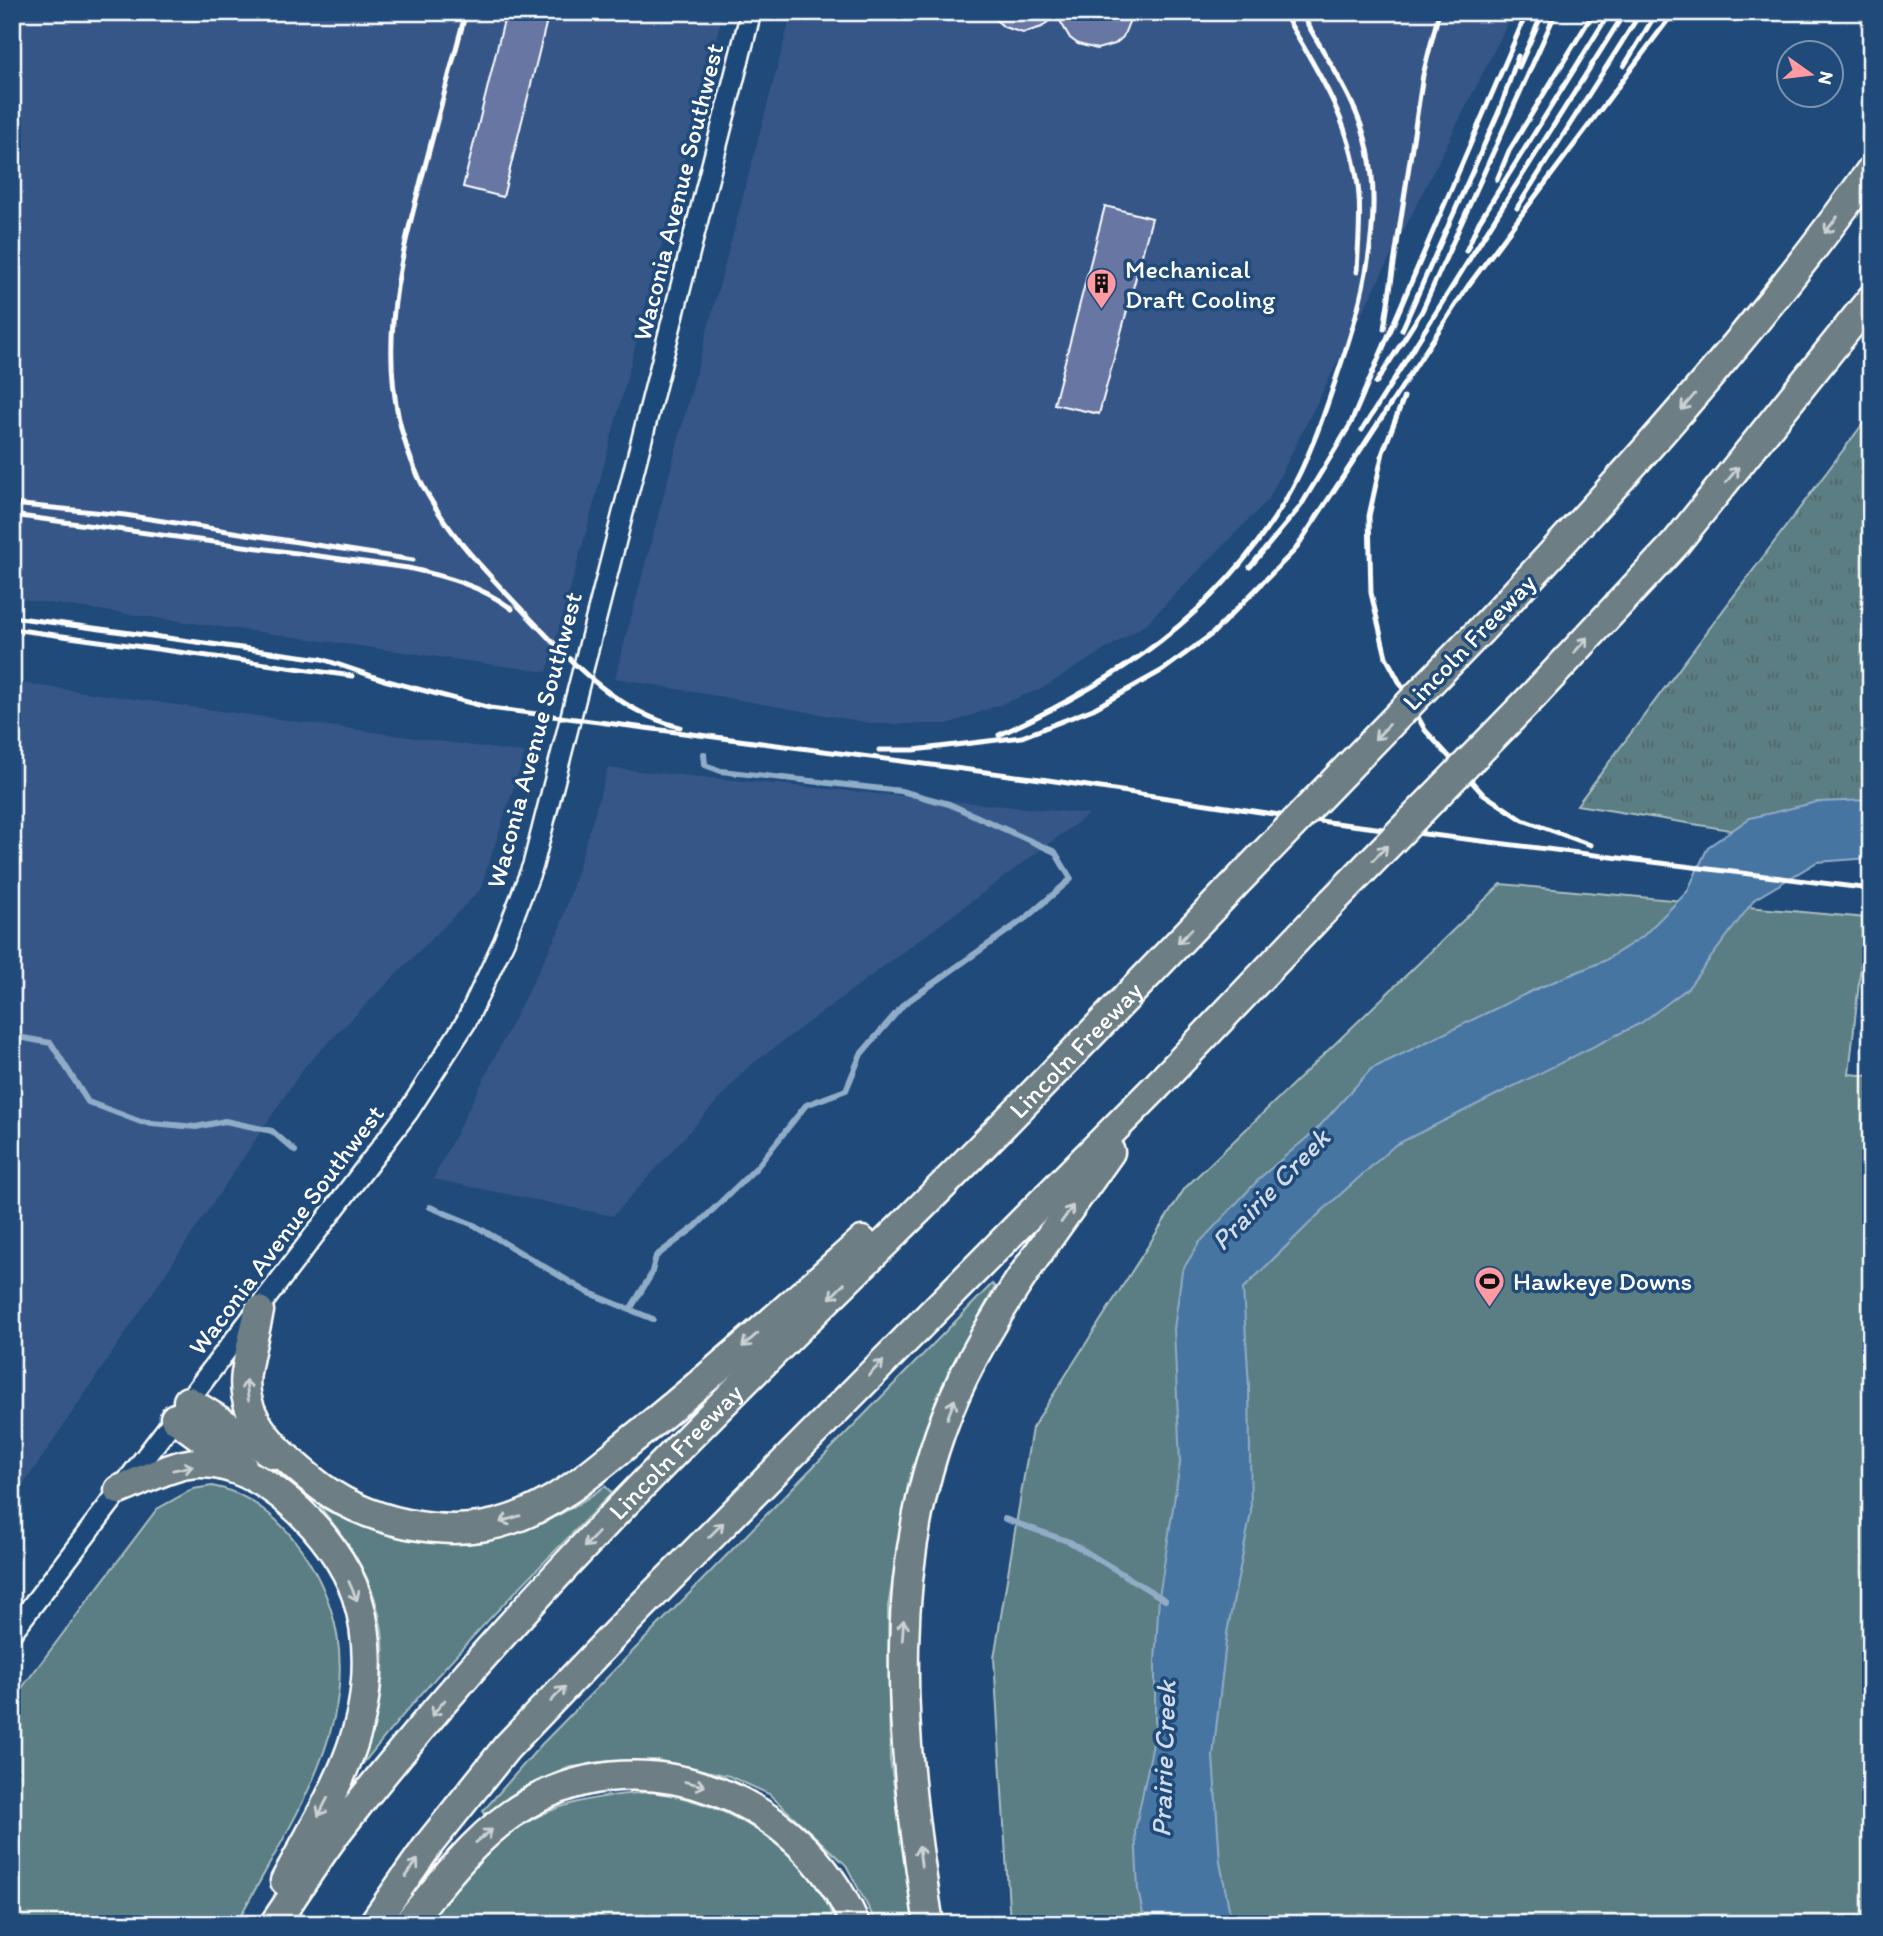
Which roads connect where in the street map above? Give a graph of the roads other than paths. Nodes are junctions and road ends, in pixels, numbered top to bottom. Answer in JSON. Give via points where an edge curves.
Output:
{"nodes":[{"id":1,"x":751,"y":12,"type":"edge"},
{"id":2,"x":1871,"y":170,"type":"edge"},
{"id":3,"x":1871,"y":299,"type":"edge"},
{"id":4,"x":1155,"y":1088,"type":"junction"},
{"id":5,"x":972,"y":1157,"type":"junction"},
{"id":6,"x":259,"y":1311,"type":"junction"},
{"id":7,"x":181,"y":1410,"type":"junction"},
{"id":8,"x":294,"y":1466,"type":"junction"},
{"id":9,"x":250,"y":1474,"type":"junction"},
{"id":10,"x":119,"y":1490,"type":"junction"},
{"id":11,"x":12,"y":1632,"type":"edge"},
{"id":12,"x":263,"y":1924,"type":"edge"},
{"id":13,"x":274,"y":1924,"type":"edge"},
{"id":14,"x":373,"y":1924,"type":"edge"},
{"id":15,"x":407,"y":1924,"type":"edge"},
{"id":16,"x":855,"y":1924,"type":"edge"},
{"id":17,"x":929,"y":1924,"type":"edge"}],
"edges":[{"from":1,"to":6,"type":"street","name":"Waconia Avenue Southwest","via":[[555,784],[533,864],[504,941],[466,1022],[408,1112]]},
{"from":2,"to":5,"type":"highway","name":"Lincoln Freeway","one_way":true,"bridge":true,"via":[[1738,343],[1603,500]]},
{"from":4,"to":3,"type":"highway","one_way":true,"bridge":true,"via":[[1676,543]]},
{"from":14,"to":4,"type":"highway","one_way":true,"via":[[507,1747]]},
{"from":17,"to":4,"type":"highway","one_way":true,"via":[[904,1720],[902,1638],[909,1551],[932,1457],[963,1378],[1006,1301]]},
{"from":5,"to":8,"type":"highway","one_way":true,"via":[[925,1184],[682,1399],[550,1503],[485,1526],[414,1525],[341,1500]]},
{"from":5,"to":13,"type":"highway","name":"Lincoln Freeway","one_way":true,"via":[[718,1408],[433,1712],[340,1828]]},
{"from":6,"to":7,"type":"street","name":"Waconia Avenue Southwest"},
{"from":8,"to":6,"type":"highway","one_way":true,"via":[[261,1432],[247,1394],[245,1375]]},
{"from":7,"to":8,"type":"highway"},
{"from":7,"to":9,"type":"highway"},
{"from":7,"to":10,"type":"street","name":"Waconia Avenue Southwest"},
{"from":10,"to":9,"type":"highway","one_way":true,"via":[[184,1465],[213,1465]]},
{"from":9,"to":12,"type":"highway","one_way":true,"via":[[303,1513],[332,1550],[356,1594],[368,1640],[365,1694],[347,1761]]},
{"from":10,"to":11,"type":"street","name":"Waconia Avenue Southwest"},
{"from":15,"to":16,"type":"highway","one_way":true,"via":[[477,1840],[526,1804],[564,1785],[613,1776],[661,1776],[716,1789],[760,1811],[804,1846],[847,1905]]}]}
